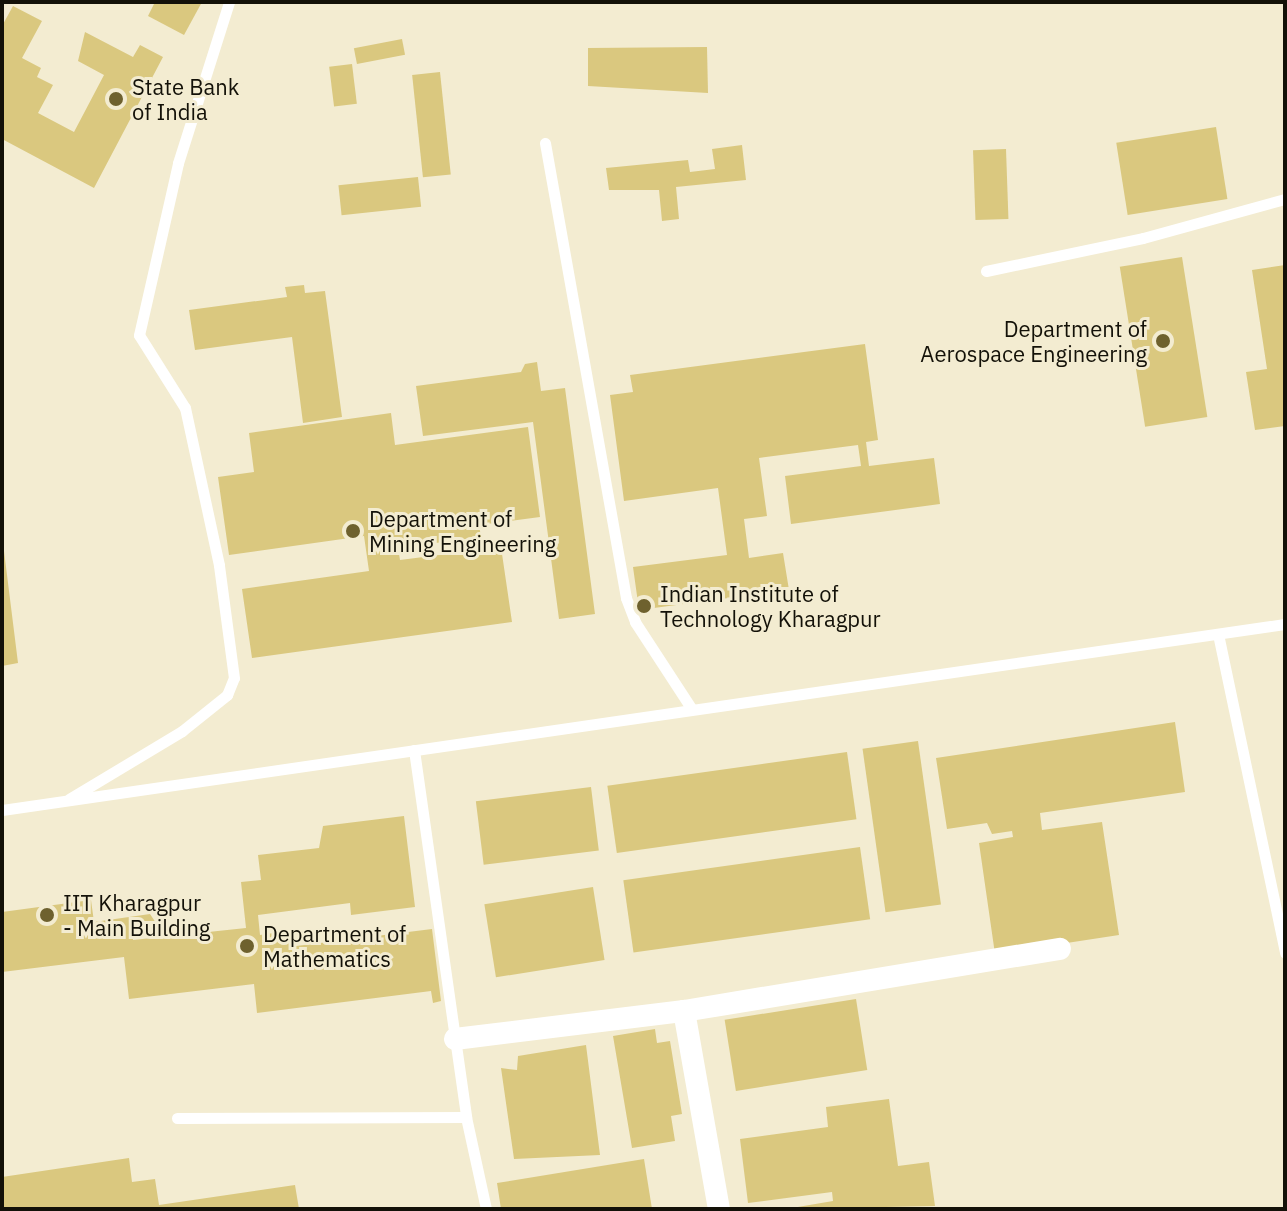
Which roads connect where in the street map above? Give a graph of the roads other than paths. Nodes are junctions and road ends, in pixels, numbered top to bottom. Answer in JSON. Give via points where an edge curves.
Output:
{"nodes":[{"id":1,"x":229,"y":2,"type":"edge"},
{"id":2,"x":545,"y":143,"type":"dead end"},
{"id":3,"x":1285,"y":199,"type":"edge"},
{"id":4,"x":986,"y":271,"type":"dead end"},
{"id":5,"x":1285,"y":624,"type":"edge"},
{"id":6,"x":1218,"y":634,"type":"junction"},
{"id":7,"x":691,"y":708,"type":"junction"},
{"id":8,"x":414,"y":750,"type":"junction"},
{"id":9,"x":64,"y":801,"type":"junction"},
{"id":10,"x":2,"y":810,"type":"edge"},
{"id":11,"x":1060,"y":949,"type":"dead end"},
{"id":12,"x":1285,"y":953,"type":"edge"},
{"id":13,"x":684,"y":1011,"type":"junction"},
{"id":14,"x":455,"y":1039,"type":"junction"},
{"id":15,"x":466,"y":1117,"type":"junction"},
{"id":16,"x":177,"y":1118,"type":"dead end"},
{"id":17,"x":486,"y":1209,"type":"edge"},
{"id":18,"x":719,"y":1209,"type":"edge"}],
"edges":[{"from":1,"to":9,"type":"lane","via":[[178,163],[139,335],[185,408],[219,565],[234,678],[227,695],[182,731]]},
{"from":2,"to":7,"type":"lane","via":[[626,598],[635,622]]},
{"from":3,"to":4,"type":"lane","via":[[1143,238]]},
{"from":5,"to":6,"type":"lane"},
{"from":6,"to":7,"type":"lane"},
{"from":6,"to":12,"type":"lane"},
{"from":7,"to":8,"type":"lane"},
{"from":8,"to":9,"type":"lane"},
{"from":8,"to":14,"type":"lane"},
{"from":9,"to":10,"type":"lane"},
{"from":11,"to":13,"type":"street"},
{"from":13,"to":14,"type":"street"},
{"from":13,"to":18,"type":"street"},
{"from":14,"to":15,"type":"lane"},
{"from":15,"to":16,"type":"lane"},
{"from":15,"to":17,"type":"lane"}]}
